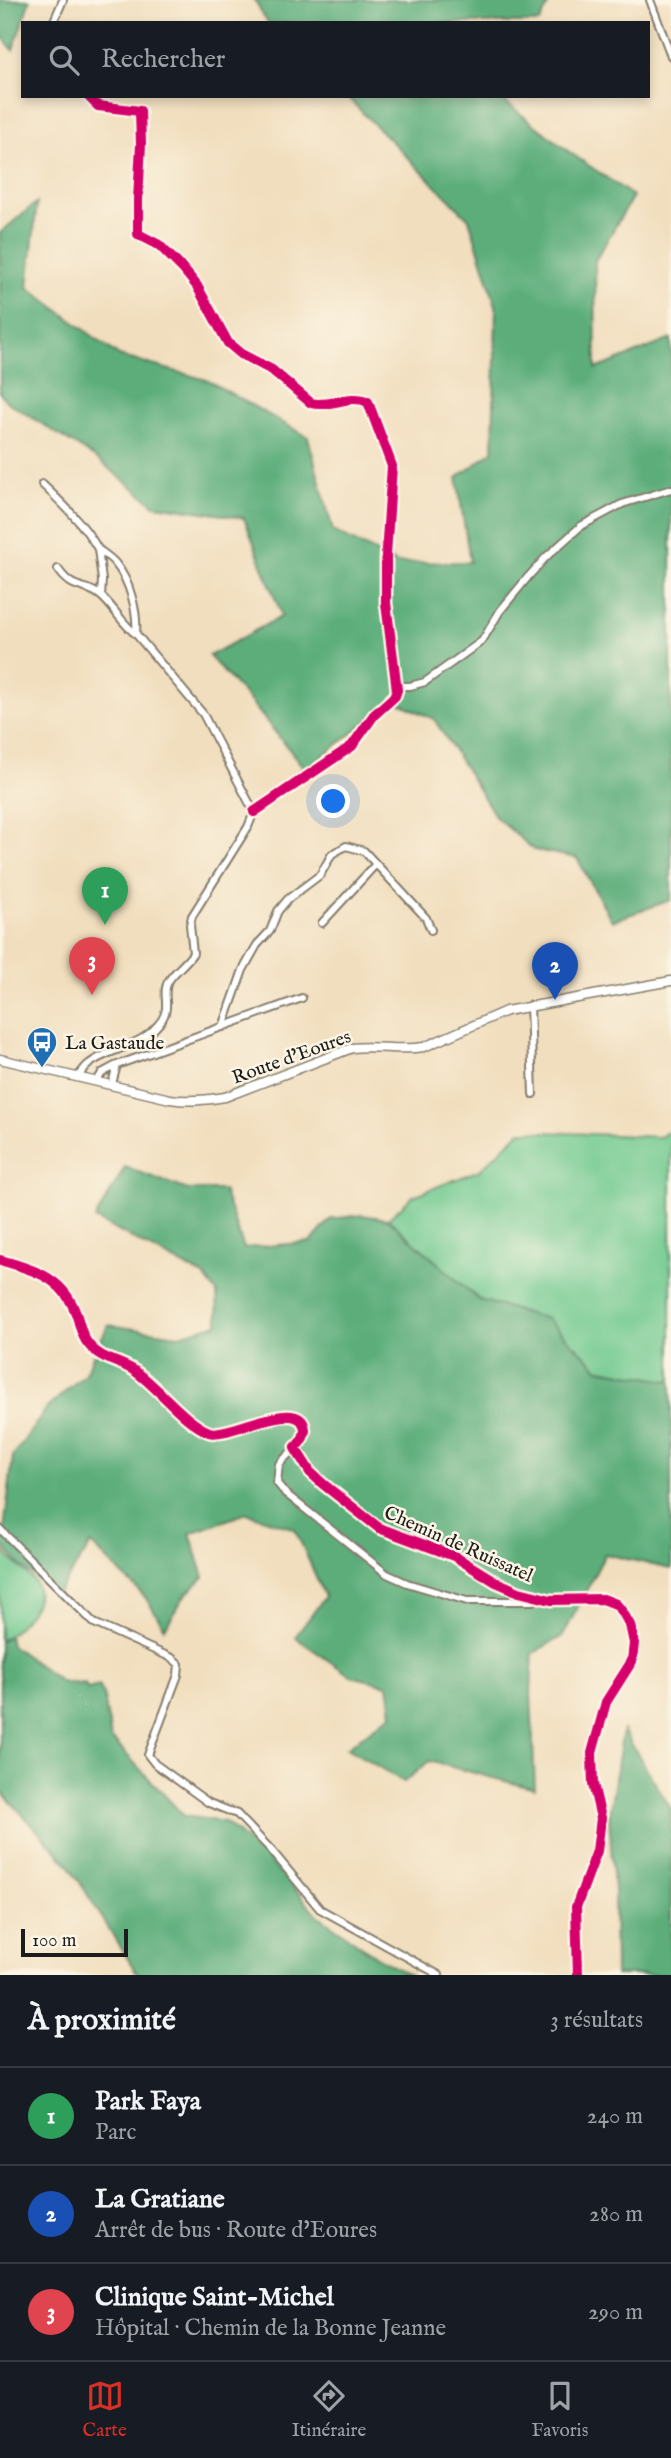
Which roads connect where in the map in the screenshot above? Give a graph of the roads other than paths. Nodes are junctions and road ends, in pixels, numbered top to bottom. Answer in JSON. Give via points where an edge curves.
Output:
{"nodes":[{"id":1,"x":63,"y":0,"type":"edge"},
{"id":2,"x":650,"y":0,"type":"edge"},
{"id":3,"x":54,"y":21,"type":"edge"},
{"id":4,"x":671,"y":56,"type":"edge"},
{"id":5,"x":90,"y":98,"type":"edge"},
{"id":6,"x":42,"y":484,"type":"dead end"},
{"id":7,"x":671,"y":489,"type":"edge"},
{"id":8,"x":98,"y":549,"type":"junction"},
{"id":9,"x":58,"y":569,"type":"dead end"},
{"id":10,"x":101,"y":596,"type":"junction"},
{"id":11,"x":136,"y":634,"type":"junction"},
{"id":12,"x":397,"y":686,"type":"junction"},
{"id":13,"x":254,"y":812,"type":"junction"},
{"id":14,"x":376,"y":864,"type":"junction"},
{"id":15,"x":322,"y":923,"type":"dead end"},
{"id":16,"x":431,"y":930,"type":"dead end"},
{"id":17,"x":671,"y":981,"type":"edge"},
{"id":18,"x":302,"y":998,"type":"dead end"},
{"id":19,"x":530,"y":1005,"type":"junction"},
{"id":20,"x":223,"y":1027,"type":"junction"},
{"id":21,"x":0,"y":1059,"type":"edge"},
{"id":22,"x":117,"y":1065,"type":"junction"},
{"id":23,"x":78,"y":1076,"type":"junction"},
{"id":24,"x":97,"y":1081,"type":"junction"},
{"id":25,"x":112,"y":1084,"type":"junction"},
{"id":26,"x":533,"y":1094,"type":"dead end"},
{"id":27,"x":0,"y":1260,"type":"edge"},
{"id":28,"x":295,"y":1448,"type":"junction"},
{"id":29,"x":0,"y":1529,"type":"edge"},
{"id":30,"x":542,"y":1597,"type":"junction"},
{"id":31,"x":439,"y":1975,"type":"edge"},
{"id":32,"x":578,"y":1975,"type":"edge"}],
"edges":[{"from":1,"to":3,"type":"street"},
{"from":2,"to":4,"type":"street"},
{"from":5,"to":12,"type":"street","via":[[98,106],[140,111],[138,234],[159,244],[184,270],[228,343],[272,370],[311,403],[353,397],[368,402],[392,466],[386,603]]},
{"from":6,"to":8,"type":"street","via":[[72,512]]},
{"from":7,"to":12,"type":"street","via":[[622,504],[581,526],[545,557],[500,611],[482,641],[425,682]]},
{"from":8,"to":10,"type":"street"},
{"from":8,"to":11,"type":"street","via":[[124,578],[137,619]]},
{"from":9,"to":10,"type":"street","via":[[78,588]]},
{"from":10,"to":11,"type":"street"},
{"from":11,"to":13,"type":"street","via":[[203,715]]},
{"from":12,"to":13,"type":"street","via":[[395,696],[374,715],[352,746]]},
{"from":13,"to":23,"type":"street","via":[[192,916],[193,953],[169,980],[166,1015],[156,1028],[91,1062]]},
{"from":14,"to":15,"type":"street"},
{"from":14,"to":16,"type":"street","via":[[426,918]]},
{"from":14,"to":20,"type":"street","via":[[364,850],[346,846],[332,854],[320,875],[288,899],[243,970]]},
{"from":17,"to":19,"type":"street","name":"Route d'Eoures"},
{"from":18,"to":20,"type":"street"},
{"from":19,"to":25,"type":"street","name":"Route d'Eoures","via":[[424,1047],[352,1048],[225,1097],[190,1102]]},
{"from":19,"to":26,"type":"street"},
{"from":20,"to":22,"type":"street"},
{"from":21,"to":23,"type":"street","name":"Route d'Eoures"},
{"from":22,"to":24,"type":"street"},
{"from":22,"to":25,"type":"street"},
{"from":23,"to":24,"type":"street","name":"Route d'Eoures"},
{"from":24,"to":25,"type":"street","name":"Route d'Eoures"},
{"from":27,"to":28,"type":"street","name":"Chemin de Ruissatel","via":[[38,1271],[64,1289],[88,1345],[152,1384],[199,1427],[215,1434],[292,1416],[305,1429]]},
{"from":28,"to":30,"type":"street","name":"Chemin de Ruissatel","via":[[310,1472],[379,1528],[454,1556],[519,1592]]},
{"from":28,"to":30,"type":"street","name":"Chemin de Ruissatel","via":[[279,1464],[277,1483],[387,1574],[467,1601]]},
{"from":29,"to":31,"type":"street","via":[[94,1623],[173,1658],[180,1667],[148,1755],[155,1764],[209,1803],[237,1814],[320,1909]]},
{"from":30,"to":32,"type":"street","name":"Chemin de Ruissatel","via":[[603,1599],[615,1604],[630,1625],[634,1643],[632,1661],[606,1702],[592,1753],[601,1818],[597,1851],[576,1907]]}]}
